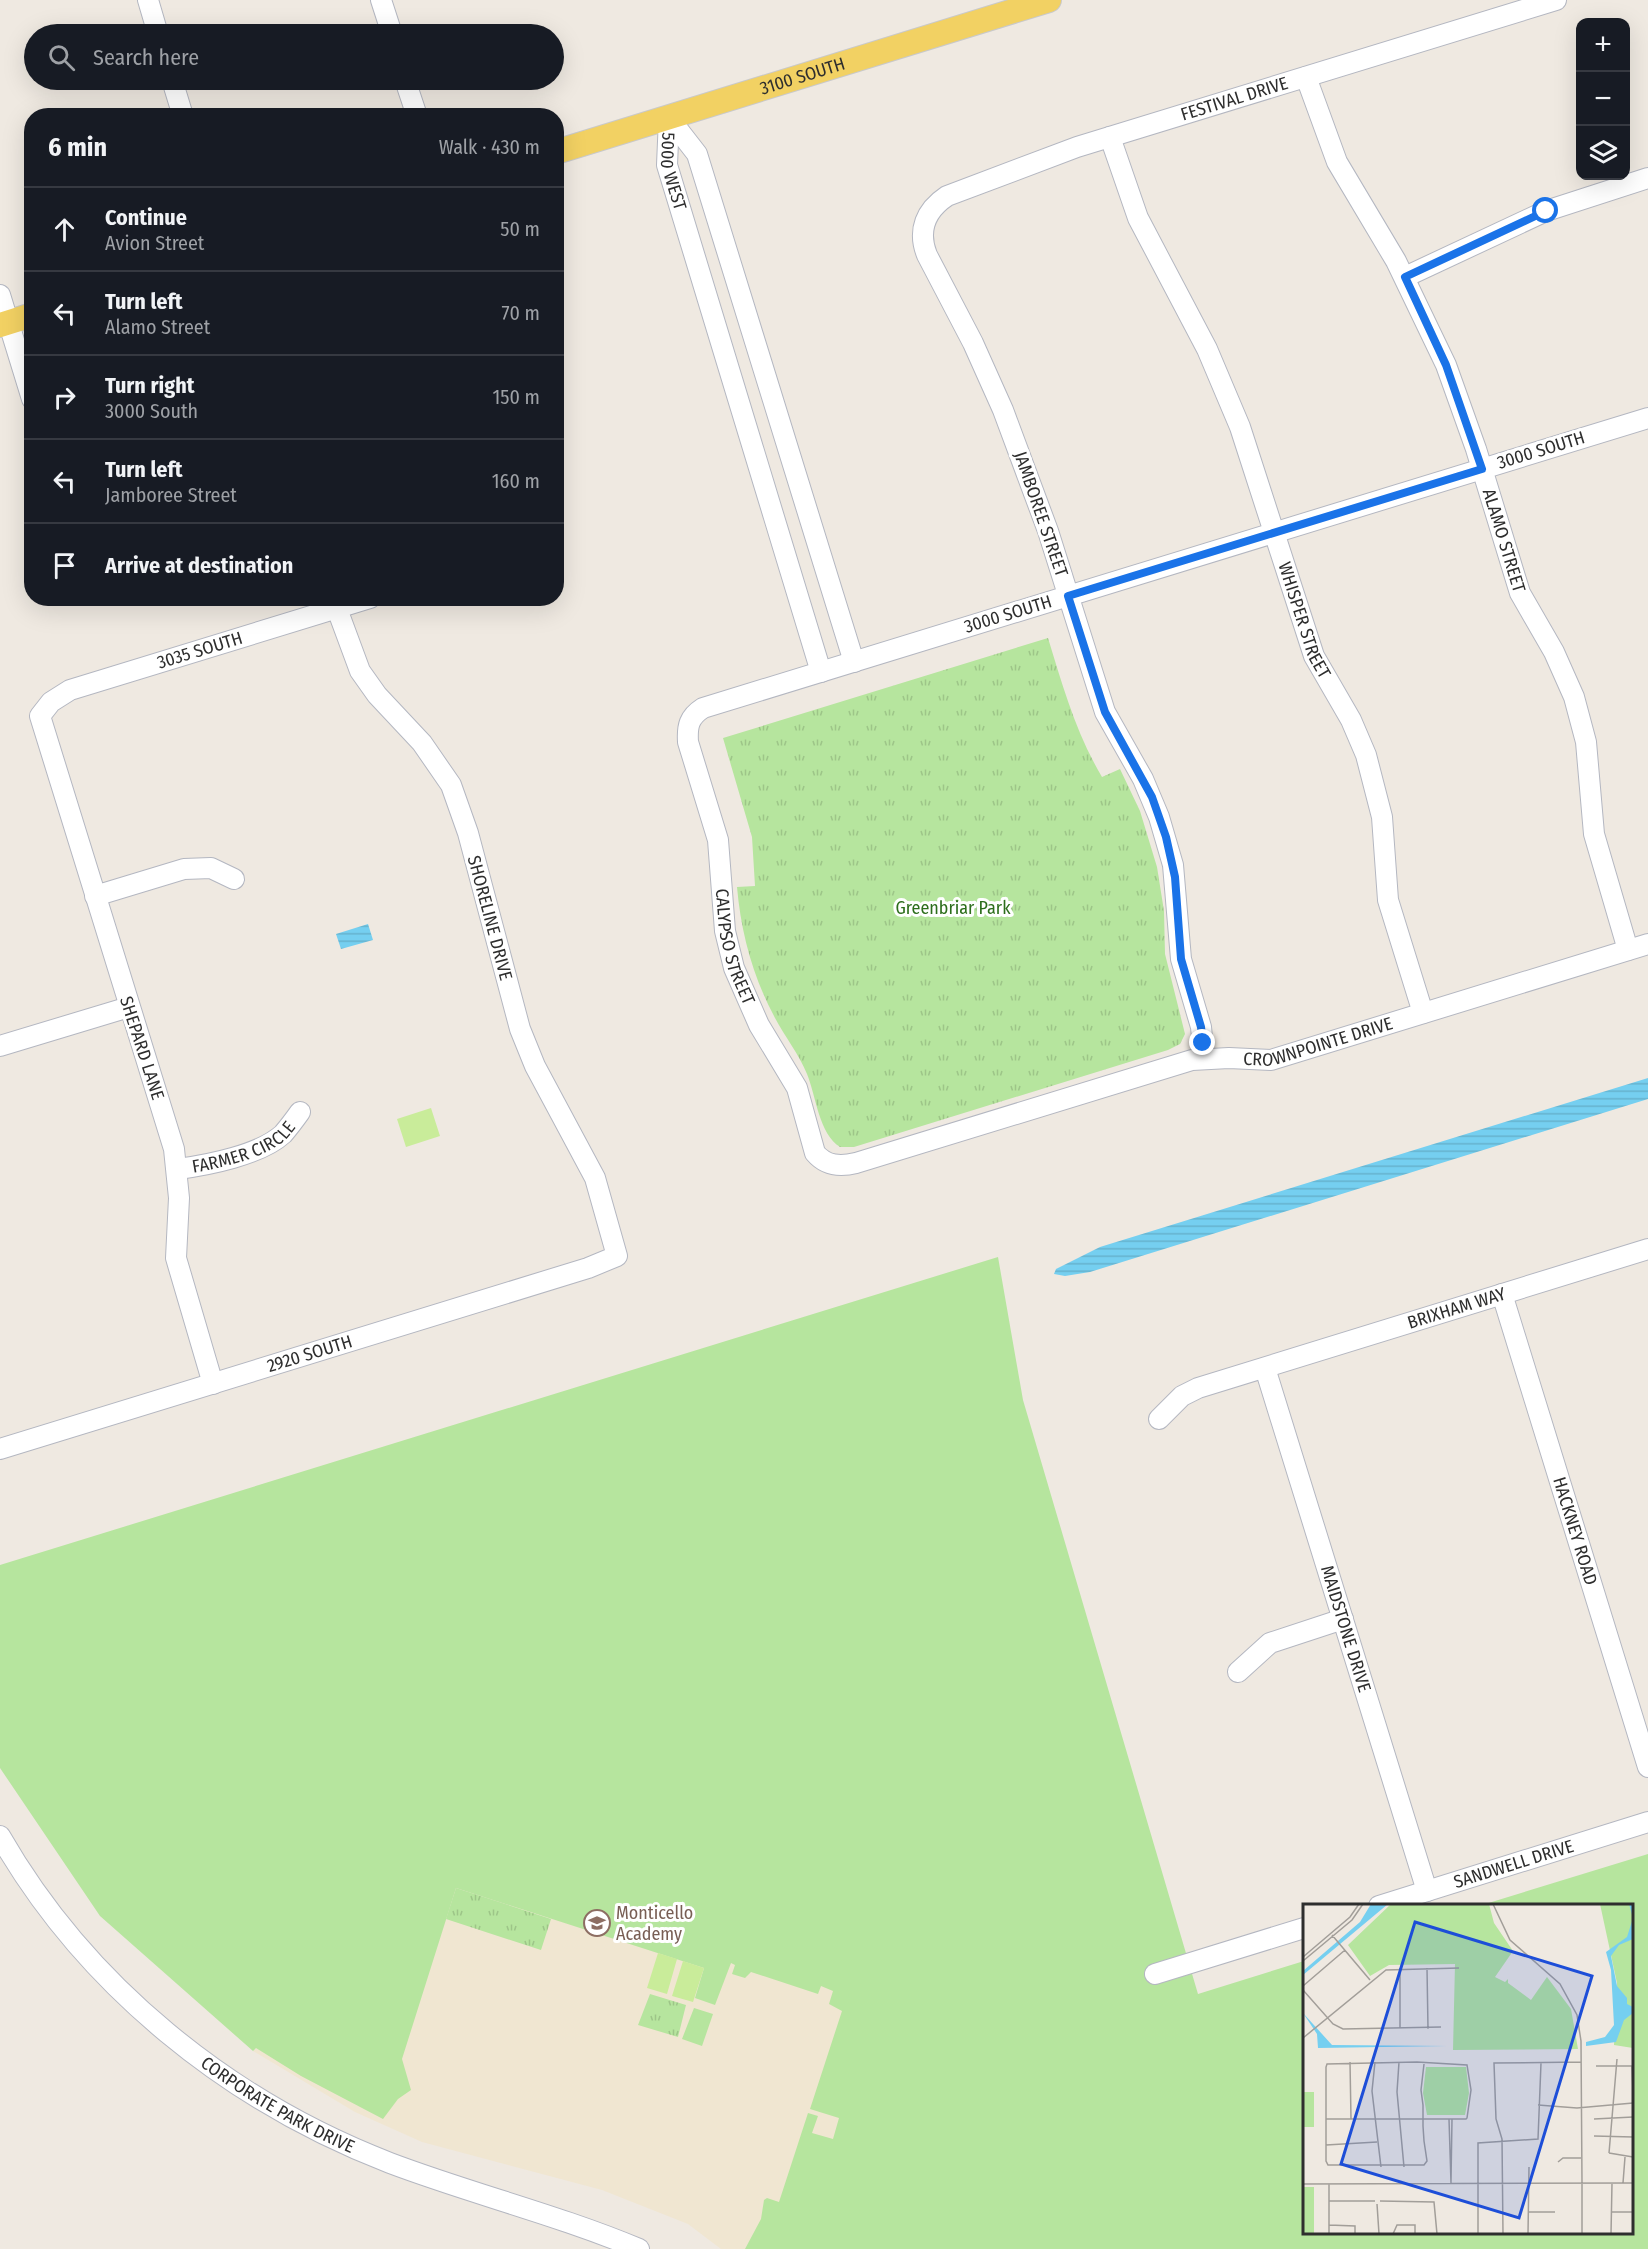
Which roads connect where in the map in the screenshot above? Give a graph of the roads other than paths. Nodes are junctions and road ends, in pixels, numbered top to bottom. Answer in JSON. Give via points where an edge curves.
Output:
{"nodes":[{"id":1,"x":148,"y":0,"type":"edge"},
{"id":2,"x":381,"y":0,"type":"edge"},
{"id":3,"x":1049,"y":0,"type":"edge"},
{"id":4,"x":1556,"y":0,"type":"edge"},
{"id":5,"x":155,"y":24,"type":"edge"},
{"id":6,"x":389,"y":24,"type":"edge"},
{"id":7,"x":1306,"y":77,"type":"junction"},
{"id":8,"x":175,"y":90,"type":"edge"},
{"id":9,"x":408,"y":90,"type":"edge"},
{"id":10,"x":181,"y":108,"type":"edge"},
{"id":11,"x":414,"y":108,"type":"edge"},
{"id":12,"x":669,"y":118,"type":"junction"},
{"id":13,"x":1110,"y":137,"type":"junction"},
{"id":14,"x":564,"y":150,"type":"edge"},
{"id":15,"x":1648,"y":178,"type":"edge"},
{"id":16,"x":926,"y":218,"type":"joint"},
{"id":17,"x":1405,"y":277,"type":"junction"},
{"id":18,"x":0,"y":296,"type":"edge"},
{"id":19,"x":24,"y":318,"type":"edge"},
{"id":20,"x":4,"y":324,"type":"edge"},
{"id":21,"x":24,"y":378,"type":"edge"},
{"id":22,"x":1648,"y":418,"type":"edge"},
{"id":23,"x":1482,"y":469,"type":"junction"},
{"id":24,"x":1275,"y":532,"type":"junction"},
{"id":25,"x":1068,"y":596,"type":"junction"},
{"id":26,"x":328,"y":606,"type":"edge"},
{"id":27,"x":335,"y":606,"type":"edge"},
{"id":28,"x":854,"y":662,"type":"junction"},
{"id":29,"x":821,"y":672,"type":"junction"},
{"id":30,"x":40,"y":716,"type":"joint"},
{"id":31,"x":687,"y":728,"type":"joint"},
{"id":32,"x":234,"y":879,"type":"dead end"},
{"id":33,"x":95,"y":896,"type":"junction"},
{"id":34,"x":1648,"y":944,"type":"edge"},
{"id":35,"x":1628,"y":950,"type":"junction"},
{"id":36,"x":129,"y":1007,"type":"junction"},
{"id":37,"x":1423,"y":1013,"type":"junction"},
{"id":38,"x":0,"y":1046,"type":"edge"},
{"id":39,"x":1204,"y":1058,"type":"junction"},
{"id":40,"x":300,"y":1112,"type":"dead end"},
{"id":41,"x":815,"y":1153,"type":"joint"},
{"id":42,"x":178,"y":1169,"type":"junction"},
{"id":43,"x":1648,"y":1249,"type":"edge"},
{"id":44,"x":617,"y":1256,"type":"joint"},
{"id":45,"x":1502,"y":1294,"type":"junction"},
{"id":46,"x":1265,"y":1368,"type":"junction"},
{"id":47,"x":213,"y":1384,"type":"junction"},
{"id":48,"x":1159,"y":1419,"type":"dead end"},
{"id":49,"x":0,"y":1449,"type":"edge"},
{"id":50,"x":1343,"y":1619,"type":"junction"},
{"id":51,"x":1238,"y":1672,"type":"dead end"},
{"id":52,"x":1648,"y":1767,"type":"edge"},
{"id":53,"x":1648,"y":1822,"type":"edge"},
{"id":54,"x":0,"y":1836,"type":"edge"},
{"id":55,"x":1427,"y":1891,"type":"junction"},
{"id":56,"x":1382,"y":1904,"type":"edge"},
{"id":57,"x":1303,"y":1929,"type":"edge"},
{"id":58,"x":1155,"y":1974,"type":"dead end"},
{"id":59,"x":639,"y":2249,"type":"edge"}],
"edges":[{"from":1,"to":5,"type":"street"},
{"from":2,"to":6,"type":"street"},
{"from":3,"to":12,"type":"main road","name":"3100 SOUTH"},
{"from":4,"to":7,"type":"street","name":"FESTIVAL DRIVE"},
{"from":7,"to":13,"type":"street","name":"FESTIVAL DRIVE"},
{"from":7,"to":17,"type":"street","name":"ALAMO STREET","via":[[1337,162]]},
{"from":8,"to":10,"type":"street"},
{"from":9,"to":11,"type":"street"},
{"from":12,"to":14,"type":"main road","name":"3100 SOUTH"},
{"from":12,"to":28,"type":"street","name":"5000 WEST","via":[[697,154]]},
{"from":12,"to":29,"type":"street","name":"5000 WEST","via":[[667,165]]},
{"from":13,"to":16,"type":"street","name":"FESTIVAL DRIVE","via":[[956,192],[939,201]]},
{"from":13,"to":24,"type":"street","name":"WHISPER STREET","via":[[1138,218],[1221,381]]},
{"from":15,"to":17,"type":"street","via":[[1546,211]]},
{"from":16,"to":25,"type":"street","name":"JAMBOREE STREET","via":[[922,232],[927,255],[1003,410]]},
{"from":17,"to":23,"type":"street","name":"ALAMO STREET","via":[[1446,365]]},
{"from":18,"to":20,"type":"street"},
{"from":19,"to":20,"type":"main road"},
{"from":20,"to":21,"type":"street"},
{"from":22,"to":23,"type":"street","name":"3000 SOUTH"},
{"from":23,"to":24,"type":"street","name":"3000 SOUTH"},
{"from":23,"to":35,"type":"street","name":"ALAMO STREET","via":[[1520,592],[1574,697],[1586,742],[1594,834]]},
{"from":24,"to":25,"type":"street","name":"3000 SOUTH"},
{"from":24,"to":37,"type":"street","name":"WHISPER STREET","via":[[1314,656],[1351,720],[1373,777],[1382,817],[1388,900]]},
{"from":25,"to":28,"type":"street","name":"3000 SOUTH"},
{"from":25,"to":39,"type":"street","name":"JAMBOREE STREET","via":[[1105,712],[1147,788],[1166,837],[1175,877],[1181,959],[1201,1027]]},
{"from":26,"to":30,"type":"street","name":"3035 SOUTH","via":[[70,690],[51,702]]},
{"from":27,"to":44,"type":"street","name":"SHORELINE DRIVE","via":[[360,671],[422,743],[451,786],[466,825],[520,1029],[535,1066],[595,1178]]},
{"from":28,"to":29,"type":"street","name":"3000 SOUTH"},
{"from":29,"to":31,"type":"street","name":"3000 SOUTH","via":[[703,708],[695,713]]},
{"from":30,"to":33,"type":"street","name":"SHEPARD LANE"},
{"from":31,"to":41,"type":"street","name":"CALYPSO STREET","via":[[718,840],[723,921],[734,968],[759,1025],[797,1088]]},
{"from":32,"to":33,"type":"street","via":[[211,867],[184,869]]},
{"from":33,"to":36,"type":"street","name":"SHEPARD LANE"},
{"from":34,"to":35,"type":"street","name":"CROWNPOINTE DRIVE"},
{"from":35,"to":37,"type":"street","name":"CROWNPOINTE DRIVE"},
{"from":36,"to":38,"type":"street"},
{"from":36,"to":42,"type":"street","name":"SHEPARD LANE"},
{"from":37,"to":39,"type":"street","name":"CROWNPOINTE DRIVE","via":[[1271,1060]]},
{"from":39,"to":41,"type":"street","name":"CROWNPOINTE DRIVE","via":[[856,1163],[837,1166]]},
{"from":40,"to":42,"type":"street","name":"FARMER CIRCLE","via":[[282,1134],[259,1149]]},
{"from":42,"to":47,"type":"street","name":"SHEPARD LANE","via":[[176,1258]]},
{"from":43,"to":45,"type":"street","name":"BRIXHAM WAY"},
{"from":44,"to":47,"type":"street","name":"2920 SOUTH"},
{"from":45,"to":46,"type":"street","name":"BRIXHAM WAY"},
{"from":45,"to":52,"type":"street","name":"HACKNEY ROAD"},
{"from":46,"to":48,"type":"street","name":"BRIXHAM WAY","via":[[1190,1391]]},
{"from":46,"to":50,"type":"street","name":"MAIDSTONE DRIVE"},
{"from":47,"to":49,"type":"street","name":"2920 SOUTH"},
{"from":50,"to":51,"type":"street","via":[[1270,1642]]},
{"from":50,"to":55,"type":"street","name":"MAIDSTONE DRIVE"},
{"from":53,"to":55,"type":"street","name":"SANDWELL DRIVE"},
{"from":54,"to":59,"type":"street","name":"CORPORATE PARK DRIVE","via":[[48,1908],[114,1984],[179,2042],[252,2094],[340,2143]]},
{"from":55,"to":56,"type":"street","name":"SANDWELL DRIVE"},
{"from":57,"to":58,"type":"street"}]}
